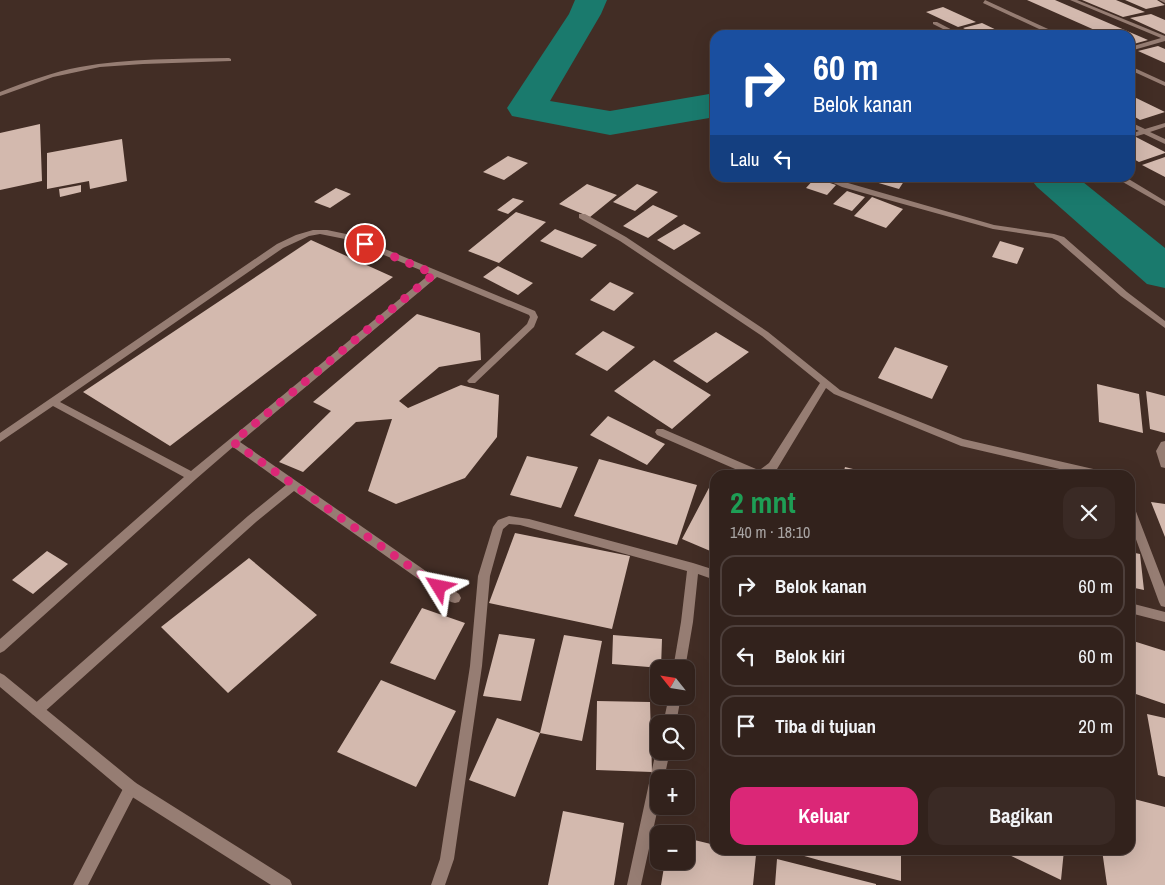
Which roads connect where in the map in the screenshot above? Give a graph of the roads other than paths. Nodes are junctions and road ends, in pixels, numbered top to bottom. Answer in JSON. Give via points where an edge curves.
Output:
{"nodes":[{"id":1,"x":1073,"y":0,"type":"edge"},
{"id":2,"x":986,"y":2,"type":"dead end"},
{"id":3,"x":935,"y":23,"type":"dead end"},
{"id":4,"x":949,"y":30,"type":"edge"},
{"id":5,"x":1046,"y":30,"type":"edge"},
{"id":6,"x":1165,"y":38,"type":"edge"},
{"id":7,"x":1135,"y":47,"type":"edge"},
{"id":8,"x":229,"y":60,"type":"dead end"},
{"id":9,"x":1135,"y":70,"type":"edge"},
{"id":10,"x":1165,"y":84,"type":"edge"},
{"id":11,"x":0,"y":94,"type":"edge"},
{"id":12,"x":1165,"y":125,"type":"edge"},
{"id":13,"x":1135,"y":127,"type":"edge"},
{"id":14,"x":1145,"y":132,"type":"junction"},
{"id":15,"x":1135,"y":135,"type":"edge"},
{"id":16,"x":1165,"y":142,"type":"edge"},
{"id":17,"x":837,"y":182,"type":"edge"},
{"id":18,"x":1129,"y":182,"type":"edge"},
{"id":19,"x":1165,"y":204,"type":"edge"},
{"id":20,"x":582,"y":216,"type":"dead end"},
{"id":21,"x":434,"y":274,"type":"junction"},
{"id":22,"x":1165,"y":325,"type":"edge"},
{"id":23,"x":472,"y":381,"type":"dead end"},
{"id":24,"x":825,"y":383,"type":"junction"},
{"id":25,"x":53,"y":402,"type":"junction"},
{"id":26,"x":660,"y":432,"type":"dead end"},
{"id":27,"x":0,"y":438,"type":"edge"},
{"id":28,"x":233,"y":442,"type":"junction"},
{"id":29,"x":1165,"y":445,"type":"edge"},
{"id":30,"x":1165,"y":464,"type":"edge"},
{"id":31,"x":749,"y":470,"type":"edge"},
{"id":32,"x":768,"y":470,"type":"edge"},
{"id":33,"x":1081,"y":470,"type":"edge"},
{"id":34,"x":192,"y":476,"type":"junction"},
{"id":35,"x":294,"y":485,"type":"junction"},
{"id":36,"x":1135,"y":523,"type":"edge"},
{"id":37,"x":693,"y":568,"type":"junction"},
{"id":38,"x":710,"y":573,"type":"edge"},
{"id":39,"x":455,"y":598,"type":"dead end"},
{"id":40,"x":1165,"y":602,"type":"edge"},
{"id":41,"x":1135,"y":609,"type":"edge"},
{"id":42,"x":1165,"y":617,"type":"edge"},
{"id":43,"x":0,"y":647,"type":"edge"},
{"id":44,"x":681,"y":660,"type":"edge"},
{"id":45,"x":0,"y":679,"type":"edge"},
{"id":46,"x":37,"y":710,"type":"junction"},
{"id":47,"x":661,"y":760,"type":"edge"},
{"id":48,"x":131,"y":788,"type":"junction"},
{"id":49,"x":80,"y":885,"type":"edge"},
{"id":50,"x":285,"y":885,"type":"edge"},
{"id":51,"x":438,"y":885,"type":"edge"},
{"id":52,"x":634,"y":885,"type":"edge"}],
"edges":[{"from":1,"to":6,"type":"street"},
{"from":2,"to":5,"type":"street"},
{"from":3,"to":4,"type":"street"},
{"from":6,"to":7,"type":"street"},
{"from":8,"to":11,"type":"street","via":[[141,62],[83,68],[20,85]]},
{"from":9,"to":10,"type":"street"},
{"from":12,"to":14,"type":"street"},
{"from":13,"to":14,"type":"street"},
{"from":14,"to":15,"type":"street"},
{"from":14,"to":16,"type":"street"},
{"from":17,"to":22,"type":"street","via":[[993,227],[1054,236]]},
{"from":18,"to":19,"type":"street"},
{"from":20,"to":24,"type":"street","via":[[750,323]]},
{"from":21,"to":23,"type":"street","via":[[532,313],[534,317],[531,324]]},
{"from":21,"to":25,"type":"street","via":[[348,236],[324,230],[306,233],[280,246]]},
{"from":21,"to":28,"type":"street"},
{"from":24,"to":32,"type":"street"},
{"from":24,"to":33,"type":"street","via":[[863,404],[961,442]]},
{"from":25,"to":27,"type":"street"},
{"from":25,"to":34,"type":"street"},
{"from":26,"to":31,"type":"street"},
{"from":28,"to":34,"type":"street"},
{"from":28,"to":35,"type":"street"},
{"from":29,"to":30,"type":"street","via":[[1160,451]]},
{"from":34,"to":43,"type":"street"},
{"from":35,"to":39,"type":"street"},
{"from":35,"to":46,"type":"street"},
{"from":36,"to":40,"type":"street"},
{"from":37,"to":38,"type":"street"},
{"from":37,"to":44,"type":"street"},
{"from":37,"to":51,"type":"street","via":[[530,523],[509,519],[498,527],[484,576],[476,666],[447,860]]},
{"from":41,"to":42,"type":"street"},
{"from":45,"to":46,"type":"street"},
{"from":46,"to":48,"type":"street"},
{"from":47,"to":52,"type":"street"},
{"from":48,"to":49,"type":"street"},
{"from":48,"to":50,"type":"street"}]}
